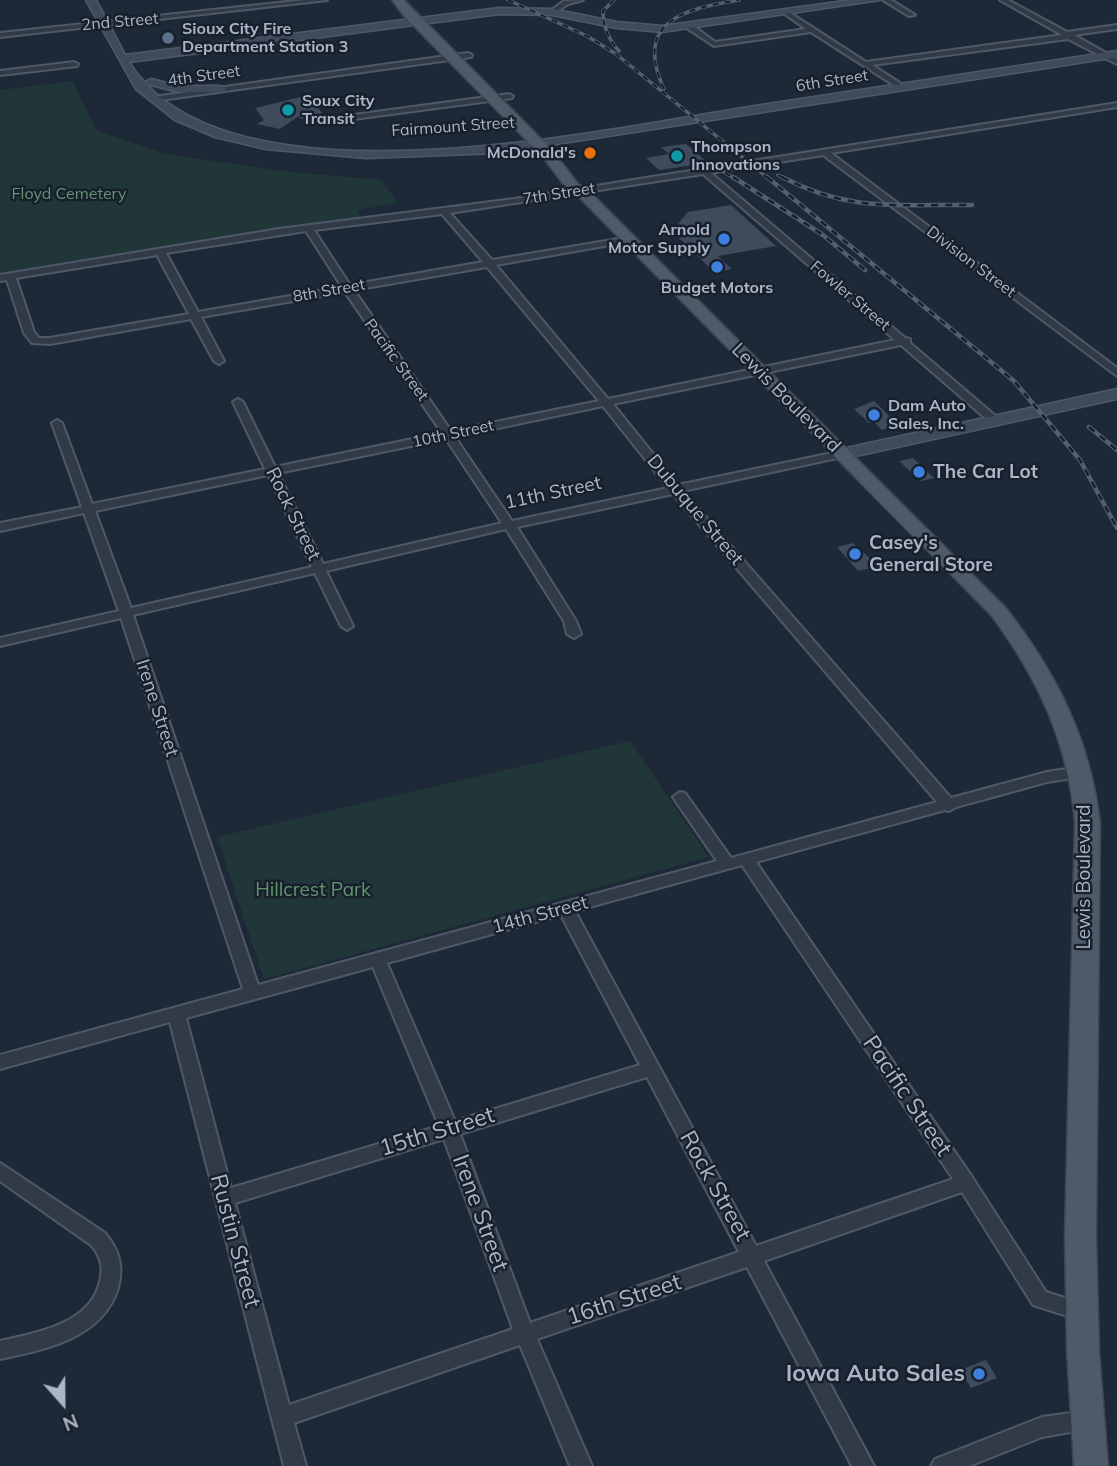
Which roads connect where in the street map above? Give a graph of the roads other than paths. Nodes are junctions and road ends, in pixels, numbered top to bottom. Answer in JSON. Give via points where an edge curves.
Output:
{"nodes":[{"id":1,"x":91,"y":0,"type":"edge"},
{"id":2,"x":102,"y":0,"type":"edge"},
{"id":3,"x":324,"y":0,"type":"edge"},
{"id":4,"x":398,"y":0,"type":"edge"},
{"id":5,"x":412,"y":0,"type":"edge"},
{"id":6,"x":580,"y":0,"type":"edge"},
{"id":7,"x":875,"y":0,"type":"edge"},
{"id":8,"x":886,"y":0,"type":"edge"},
{"id":9,"x":1003,"y":0,"type":"edge"},
{"id":10,"x":552,"y":12,"type":"junction"},
{"id":11,"x":787,"y":13,"type":"junction"},
{"id":12,"x":911,"y":15,"type":"dead end"},
{"id":13,"x":429,"y":19,"type":"junction"},
{"id":14,"x":415,"y":21,"type":"junction"},
{"id":15,"x":109,"y":22,"type":"junction"},
{"id":16,"x":688,"y":26,"type":"junction"},
{"id":17,"x":1117,"y":27,"type":"edge"},
{"id":18,"x":813,"y":30,"type":"junction"},
{"id":19,"x":0,"y":35,"type":"edge"},
{"id":20,"x":1070,"y":35,"type":"junction"},
{"id":21,"x":468,"y":55,"type":"junction"},
{"id":22,"x":137,"y":57,"type":"junction"},
{"id":23,"x":453,"y":57,"type":"junction"},
{"id":24,"x":1113,"y":57,"type":"edge"},
{"id":25,"x":124,"y":59,"type":"junction"},
{"id":26,"x":74,"y":64,"type":"dead end"},
{"id":27,"x":866,"y":64,"type":"junction"},
{"id":28,"x":0,"y":73,"type":"edge"},
{"id":29,"x":151,"y":82,"type":"junction"},
{"id":30,"x":900,"y":87,"type":"junction"},
{"id":31,"x":221,"y":89,"type":"junction"},
{"id":32,"x":509,"y":96,"type":"junction"},
{"id":33,"x":159,"y":98,"type":"junction"},
{"id":34,"x":493,"y":98,"type":"junction"},
{"id":35,"x":1117,"y":105,"type":"edge"},
{"id":36,"x":346,"y":118,"type":"dead end"},
{"id":37,"x":552,"y":139,"type":"junction"},
{"id":38,"x":535,"y":141,"type":"junction"},
{"id":39,"x":824,"y":152,"type":"junction"},
{"id":40,"x":704,"y":172,"type":"junction"},
{"id":41,"x":581,"y":191,"type":"junction"},
{"id":42,"x":444,"y":212,"type":"junction"},
{"id":43,"x":308,"y":228,"type":"junction"},
{"id":44,"x":627,"y":239,"type":"junction"},
{"id":45,"x":160,"y":251,"type":"junction"},
{"id":46,"x":489,"y":262,"type":"junction"},
{"id":47,"x":11,"y":276,"type":"junction"},
{"id":48,"x":0,"y":278,"type":"edge"},
{"id":49,"x":346,"y":288,"type":"junction"},
{"id":50,"x":194,"y":315,"type":"junction"},
{"id":51,"x":906,"y":341,"type":"junction"},
{"id":52,"x":219,"y":361,"type":"dead end"},
{"id":53,"x":761,"y":371,"type":"junction"},
{"id":54,"x":1117,"y":373,"type":"edge"},
{"id":55,"x":1117,"y":394,"type":"edge"},
{"id":56,"x":238,"y":401,"type":"dead end"},
{"id":57,"x":603,"y":403,"type":"junction"},
{"id":58,"x":995,"y":421,"type":"junction"},
{"id":59,"x":58,"y":424,"type":"dead end"},
{"id":60,"x":449,"y":435,"type":"junction"},
{"id":61,"x":842,"y":454,"type":"junction"},
{"id":62,"x":273,"y":473,"type":"junction"},
{"id":63,"x":676,"y":490,"type":"junction"},
{"id":64,"x":88,"y":510,"type":"junction"},
{"id":65,"x":509,"y":524,"type":"junction"},
{"id":66,"x":0,"y":527,"type":"edge"},
{"id":67,"x":318,"y":567,"type":"junction"},
{"id":68,"x":126,"y":613,"type":"junction"},
{"id":69,"x":347,"y":626,"type":"dead end"},
{"id":70,"x":574,"y":634,"type":"dead end"},
{"id":71,"x":0,"y":642,"type":"edge"},
{"id":72,"x":1080,"y":772,"type":"junction"},
{"id":73,"x":680,"y":797,"type":"dead end"},
{"id":74,"x":949,"y":806,"type":"junction"},
{"id":75,"x":747,"y":860,"type":"junction"},
{"id":76,"x":728,"y":865,"type":"junction"},
{"id":77,"x":565,"y":907,"type":"junction"},
{"id":78,"x":378,"y":960,"type":"junction"},
{"id":79,"x":253,"y":994,"type":"junction"},
{"id":80,"x":177,"y":1015,"type":"junction"},
{"id":81,"x":0,"y":1062,"type":"edge"},
{"id":82,"x":651,"y":1069,"type":"junction"},
{"id":83,"x":449,"y":1128,"type":"junction"},
{"id":84,"x":0,"y":1171,"type":"edge"},
{"id":85,"x":966,"y":1183,"type":"junction"},
{"id":86,"x":224,"y":1198,"type":"junction"},
{"id":87,"x":753,"y":1257,"type":"junction"},
{"id":88,"x":1080,"y":1311,"type":"junction"},
{"id":89,"x":524,"y":1332,"type":"junction"},
{"id":90,"x":0,"y":1350,"type":"edge"},
{"id":91,"x":282,"y":1417,"type":"junction"},
{"id":92,"x":1086,"y":1421,"type":"junction"},
{"id":93,"x":295,"y":1466,"type":"edge"},
{"id":94,"x":581,"y":1466,"type":"edge"},
{"id":95,"x":863,"y":1466,"type":"edge"},
{"id":96,"x":942,"y":1466,"type":"edge"},
{"id":97,"x":1091,"y":1466,"type":"edge"}],
"edges":[{"from":1,"to":15,"type":"main road","name":"Fairmount Street"},
{"from":2,"to":15,"type":"main road","name":"Fairmount Street"},
{"from":3,"to":15,"type":"street","name":"2nd Street"},
{"from":4,"to":14,"type":"main road","name":"Lewis Boulevard"},
{"from":5,"to":13,"type":"main road","name":"Lewis Boulevard"},
{"from":6,"to":10,"type":"street","via":[[566,2]]},
{"from":7,"to":11,"type":"main road"},
{"from":8,"to":12,"type":"street"},
{"from":9,"to":20,"type":"street"},
{"from":10,"to":13,"type":"main road","via":[[515,10]]},
{"from":10,"to":16,"type":"main road","via":[[634,27]]},
{"from":11,"to":16,"type":"main road"},
{"from":11,"to":18,"type":"street"},
{"from":13,"to":14,"type":"main road"},
{"from":13,"to":21,"type":"main road","name":"Lewis Boulevard"},
{"from":14,"to":22,"type":"main road"},
{"from":14,"to":23,"type":"main road","name":"Lewis Boulevard"},
{"from":15,"to":19,"type":"street","name":"2nd Street"},
{"from":15,"to":22,"type":"main road","name":"Fairmount Street"},
{"from":15,"to":25,"type":"main road","name":"Fairmount Street"},
{"from":16,"to":18,"type":"street","via":[[713,44]]},
{"from":17,"to":20,"type":"street"},
{"from":18,"to":27,"type":"street"},
{"from":20,"to":24,"type":"street"},
{"from":20,"to":27,"type":"street"},
{"from":21,"to":23,"type":"street","name":"4th Street"},
{"from":21,"to":32,"type":"main road","name":"Lewis Boulevard"},
{"from":22,"to":25,"type":"main road"},
{"from":22,"to":29,"type":"main road","name":"Fairmount Street"},
{"from":23,"to":31,"type":"street","name":"4th Street"},
{"from":23,"to":34,"type":"main road","name":"Lewis Boulevard"},
{"from":24,"to":30,"type":"main road","name":"6th Street"},
{"from":25,"to":33,"type":"main road","name":"Fairmount Street","via":[[136,81]]},
{"from":26,"to":28,"type":"street"},
{"from":27,"to":30,"type":"street"},
{"from":29,"to":31,"type":"main road","via":[[178,89]]},
{"from":29,"to":33,"type":"main road","name":"Fairmount Street"},
{"from":30,"to":37,"type":"main road","name":"6th Street"},
{"from":31,"to":33,"type":"street","name":"4th Street"},
{"from":32,"to":34,"type":"street"},
{"from":32,"to":37,"type":"main road","name":"Lewis Boulevard"},
{"from":33,"to":38,"type":"main road","name":"Fairmount Street","via":[[175,114],[208,128],[308,150],[427,154]]},
{"from":34,"to":36,"type":"street"},
{"from":34,"to":38,"type":"main road","name":"Lewis Boulevard"},
{"from":35,"to":39,"type":"street","name":"7th Street"},
{"from":37,"to":38,"type":"main road","name":"6th Street"},
{"from":37,"to":41,"type":"main road","name":"Lewis Boulevard","via":[[575,167],[585,185]]},
{"from":38,"to":41,"type":"main road","name":"Lewis Boulevard"},
{"from":39,"to":40,"type":"street","name":"7th Street"},
{"from":39,"to":54,"type":"street","name":"Division Street"},
{"from":40,"to":41,"type":"street","name":"7th Street"},
{"from":40,"to":51,"type":"street","name":"Fowler Street"},
{"from":41,"to":42,"type":"street","name":"7th Street"},
{"from":41,"to":44,"type":"main road","name":"Lewis Boulevard"},
{"from":42,"to":43,"type":"street","name":"7th Street"},
{"from":42,"to":46,"type":"street","name":"Dubuque Street"},
{"from":43,"to":45,"type":"street","name":"7th Street"},
{"from":43,"to":49,"type":"street","name":"Pacific Street"},
{"from":44,"to":46,"type":"street","name":"8th Street"},
{"from":44,"to":53,"type":"main road","name":"Lewis Boulevard"},
{"from":45,"to":47,"type":"street","name":"7th Street"},
{"from":45,"to":50,"type":"street"},
{"from":46,"to":49,"type":"street","name":"8th Street"},
{"from":46,"to":57,"type":"street","name":"Dubuque Street"},
{"from":47,"to":48,"type":"street","name":"7th Street"},
{"from":47,"to":50,"type":"street","name":"8th Street","via":[[36,341]]},
{"from":49,"to":50,"type":"street","name":"8th Street"},
{"from":49,"to":60,"type":"street","name":"Pacific Street"},
{"from":50,"to":52,"type":"street"},
{"from":51,"to":53,"type":"street","name":"10th Street"},
{"from":51,"to":58,"type":"street","name":"Fowler Street"},
{"from":53,"to":57,"type":"street","name":"10th Street"},
{"from":53,"to":61,"type":"main road","name":"Lewis Boulevard"},
{"from":55,"to":58,"type":"main road","name":"11th Street"},
{"from":56,"to":62,"type":"street","name":"Rock Street"},
{"from":57,"to":60,"type":"street","name":"10th Street"},
{"from":57,"to":63,"type":"street","name":"Dubuque Street"},
{"from":58,"to":61,"type":"main road","name":"11th Street"},
{"from":59,"to":64,"type":"street","name":"Irene Street"},
{"from":60,"to":62,"type":"street","name":"10th Street"},
{"from":60,"to":65,"type":"street","name":"Pacific Street"},
{"from":61,"to":63,"type":"street","name":"11th Street"},
{"from":61,"to":72,"type":"main road","name":"Lewis Boulevard","via":[[998,611],[1020,639],[1055,698]]},
{"from":62,"to":64,"type":"street","name":"10th Street"},
{"from":62,"to":67,"type":"street","name":"Rock Street"},
{"from":63,"to":65,"type":"street","name":"11th Street"},
{"from":63,"to":74,"type":"street","name":"Dubuque Street"},
{"from":64,"to":66,"type":"street","name":"10th Street"},
{"from":64,"to":68,"type":"street","name":"Irene Street"},
{"from":65,"to":67,"type":"street","name":"11th Street"},
{"from":65,"to":70,"type":"street","name":"Pacific Street"},
{"from":67,"to":68,"type":"street","name":"11th Street"},
{"from":67,"to":69,"type":"street","name":"Rock Street"},
{"from":68,"to":71,"type":"street","name":"11th Street"},
{"from":68,"to":79,"type":"street","name":"Irene Street"},
{"from":72,"to":74,"type":"street","name":"14th Street"},
{"from":72,"to":88,"type":"main road","name":"Lewis Boulevard","via":[[1087,832]]},
{"from":73,"to":76,"type":"street"},
{"from":74,"to":75,"type":"street","name":"14th Street"},
{"from":75,"to":76,"type":"street","name":"14th Street"},
{"from":75,"to":85,"type":"street","name":"Pacific Street"},
{"from":76,"to":77,"type":"street","name":"14th Street"},
{"from":77,"to":78,"type":"street","name":"14th Street"},
{"from":77,"to":82,"type":"street","name":"Rock Street"},
{"from":78,"to":79,"type":"street","name":"14th Street"},
{"from":78,"to":83,"type":"street","name":"Irene Street"},
{"from":79,"to":80,"type":"street","name":"14th Street"},
{"from":80,"to":81,"type":"street","name":"14th Street"},
{"from":80,"to":86,"type":"street","name":"Rustin Street"},
{"from":82,"to":83,"type":"street","name":"15th Street"},
{"from":82,"to":87,"type":"street","name":"Rock Street"},
{"from":83,"to":86,"type":"street","name":"15th Street"},
{"from":83,"to":89,"type":"street","name":"Irene Street"},
{"from":84,"to":90,"type":"street","via":[[109,1251],[112,1270],[104,1299],[84,1321],[44,1340]]},
{"from":85,"to":87,"type":"street","name":"16th Street"},
{"from":85,"to":88,"type":"street","name":"Pacific Street","via":[[1040,1299]]},
{"from":86,"to":91,"type":"street","name":"Rustin Street"},
{"from":87,"to":89,"type":"street","name":"16th Street"},
{"from":87,"to":95,"type":"street","name":"Rock Street"},
{"from":88,"to":92,"type":"main road","name":"Lewis Boulevard"},
{"from":89,"to":91,"type":"street","name":"16th Street"},
{"from":89,"to":94,"type":"street","name":"Irene Street"},
{"from":91,"to":93,"type":"street","name":"Rustin Street"},
{"from":92,"to":96,"type":"street","via":[[1034,1429]]},
{"from":92,"to":97,"type":"main road","name":"Lewis Boulevard"}]}
